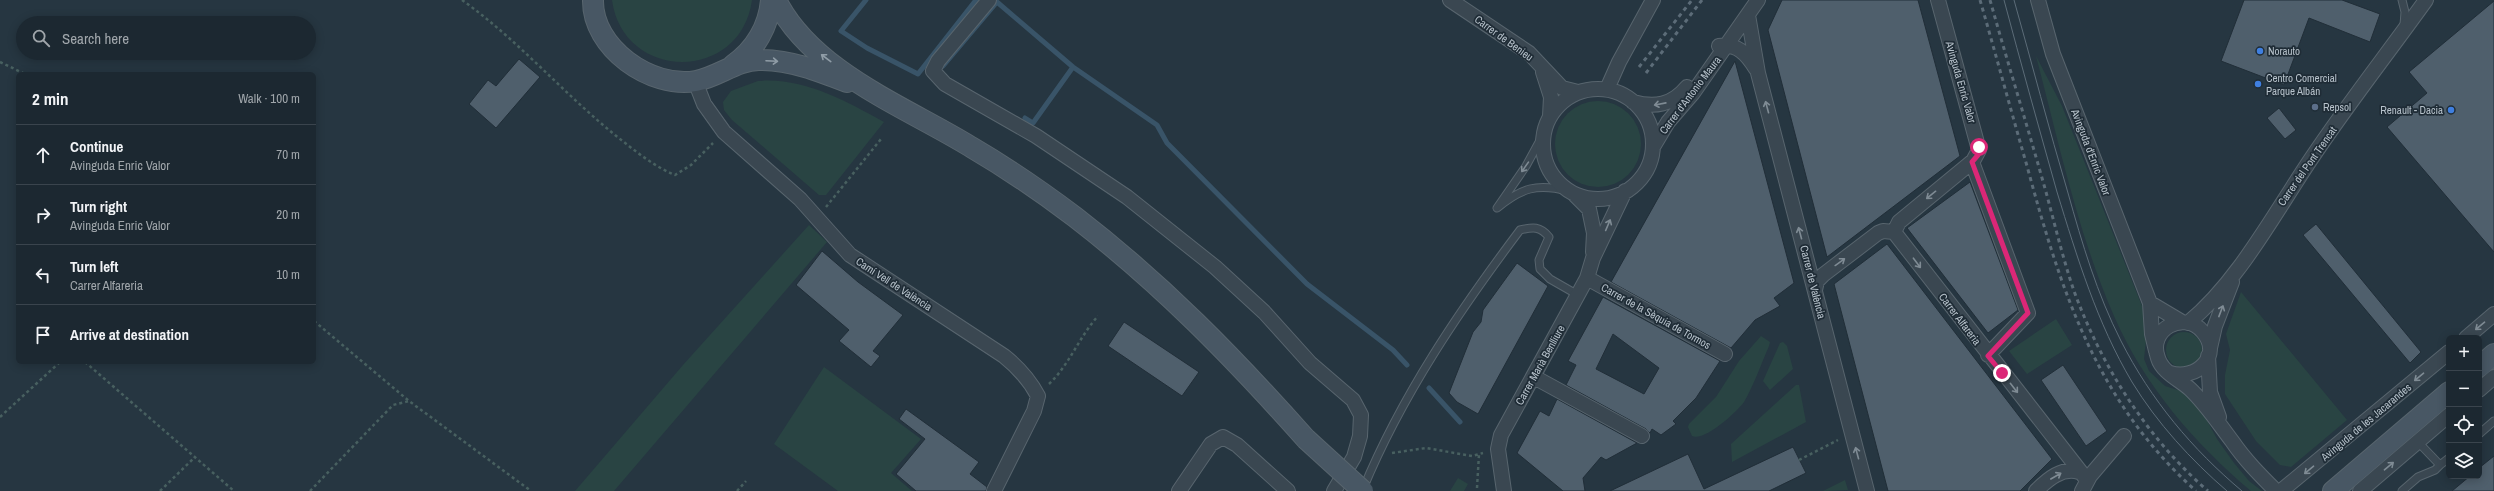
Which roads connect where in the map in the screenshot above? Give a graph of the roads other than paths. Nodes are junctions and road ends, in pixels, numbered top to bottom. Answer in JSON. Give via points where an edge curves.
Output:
{"nodes":[{"id":1,"x":593,"y":0,"type":"edge"},
{"id":2,"x":771,"y":0,"type":"edge"},
{"id":3,"x":776,"y":0,"type":"edge"},
{"id":4,"x":989,"y":0,"type":"edge"},
{"id":5,"x":1450,"y":0,"type":"edge"},
{"id":6,"x":1653,"y":0,"type":"edge"},
{"id":7,"x":1758,"y":0,"type":"edge"},
{"id":8,"x":1938,"y":0,"type":"edge"},
{"id":9,"x":2038,"y":0,"type":"edge"},
{"id":10,"x":2402,"y":0,"type":"edge"},
{"id":11,"x":2423,"y":4,"type":"edge"},
{"id":12,"x":1748,"y":15,"type":"junction"},
{"id":13,"x":2397,"y":40,"type":"junction"},
{"id":14,"x":1728,"y":44,"type":"junction"},
{"id":15,"x":1538,"y":63,"type":"junction"},
{"id":16,"x":721,"y":73,"type":"junction"},
{"id":17,"x":1758,"y":73,"type":"junction"},
{"id":18,"x":695,"y":81,"type":"junction"},
{"id":19,"x":1607,"y":89,"type":"junction"},
{"id":20,"x":1578,"y":92,"type":"junction"},
{"id":21,"x":881,"y":96,"type":"junction"},
{"id":22,"x":1633,"y":102,"type":"junction"},
{"id":23,"x":1550,"y":116,"type":"junction"},
{"id":24,"x":1544,"y":133,"type":"junction"},
{"id":25,"x":1653,"y":147,"type":"junction"},
{"id":26,"x":1967,"y":167,"type":"junction"},
{"id":27,"x":1571,"y":192,"type":"junction"},
{"id":28,"x":1626,"y":192,"type":"junction"},
{"id":29,"x":1894,"y":232,"type":"junction"},
{"id":30,"x":1593,"y":258,"type":"junction"},
{"id":31,"x":2238,"y":268,"type":"junction"},
{"id":32,"x":1587,"y":278,"type":"junction"},
{"id":33,"x":1815,"y":290,"type":"junction"},
{"id":34,"x":1578,"y":295,"type":"junction"},
{"id":35,"x":2150,"y":303,"type":"junction"},
{"id":36,"x":2494,"y":314,"type":"edge"},
{"id":37,"x":2185,"y":322,"type":"junction"},
{"id":38,"x":2470,"y":335,"type":"edge"},
{"id":39,"x":2156,"y":351,"type":"junction"},
{"id":40,"x":2209,"y":352,"type":"junction"},
{"id":41,"x":1724,"y":354,"type":"dead end"},
{"id":42,"x":2446,"y":354,"type":"edge"},
{"id":43,"x":2494,"y":354,"type":"edge"},
{"id":44,"x":1988,"y":356,"type":"junction"},
{"id":45,"x":2482,"y":364,"type":"edge"},
{"id":46,"x":2170,"y":373,"type":"junction"},
{"id":47,"x":1534,"y":377,"type":"junction"},
{"id":48,"x":2494,"y":377,"type":"edge"},
{"id":49,"x":2482,"y":387,"type":"edge"},
{"id":50,"x":2446,"y":395,"type":"edge"},
{"id":51,"x":2446,"y":418,"type":"edge"},
{"id":52,"x":2494,"y":422,"type":"edge"},
{"id":53,"x":2225,"y":432,"type":"junction"},
{"id":54,"x":2482,"y":432,"type":"edge"},
{"id":55,"x":1642,"y":436,"type":"dead end"},
{"id":56,"x":2124,"y":436,"type":"dead end"},
{"id":57,"x":2418,"y":442,"type":"junction"},
{"id":58,"x":2446,"y":460,"type":"edge"},
{"id":59,"x":2440,"y":465,"type":"junction"},
{"id":60,"x":2083,"y":481,"type":"edge"},
{"id":61,"x":994,"y":491,"type":"edge"},
{"id":62,"x":1179,"y":491,"type":"edge"},
{"id":63,"x":1288,"y":491,"type":"edge"},
{"id":64,"x":1334,"y":491,"type":"edge"},
{"id":65,"x":1362,"y":491,"type":"edge"},
{"id":66,"x":1504,"y":491,"type":"edge"},
{"id":67,"x":1867,"y":491,"type":"edge"},
{"id":68,"x":2036,"y":491,"type":"edge"},
{"id":69,"x":2276,"y":491,"type":"edge"},
{"id":70,"x":2281,"y":491,"type":"edge"},
{"id":71,"x":2333,"y":491,"type":"edge"},
{"id":72,"x":2360,"y":491,"type":"edge"},
{"id":73,"x":2402,"y":491,"type":"edge"}],
"edges":[{"from":1,"to":18,"type":"street","via":[[601,31],[617,54],[640,71],[667,80]]},
{"from":2,"to":16,"type":"street","via":[[770,12],[760,37],[743,58]]},
{"from":21,"to":3,"type":"street","one_way":true,"via":[[815,50],[797,32]]},
{"from":4,"to":64,"type":"street","via":[[938,61],[934,71],[945,84],[1036,136],[1127,197],[1215,267],[1264,312],[1310,363],[1354,400],[1361,415],[1360,436],[1354,457]]},
{"from":5,"to":15,"type":"street","name":"Carrer de Benieu","via":[[1529,53]]},
{"from":6,"to":19,"type":"street"},
{"from":7,"to":12,"type":"street","name":"Carrer d'Antonio Maura"},
{"from":8,"to":26,"type":"street","name":"Avinguda Enric Valor","via":[[1979,147],[1978,155]]},
{"from":9,"to":35,"type":"street","name":"Avinguda d'Enric Valor","via":[[2053,54]]},
{"from":10,"to":13,"type":"lane","via":[[2405,20]]},
{"from":11,"to":13,"type":"street","name":"Carrer del Pont Trencat"},
{"from":12,"to":14,"type":"street","name":"Carrer d'Antonio Maura"},
{"from":12,"to":17,"type":"street","name":"Carrer de València"},
{"from":13,"to":31,"type":"street","name":"Carrer del Pont Trencat","via":[[2318,148]]},
{"from":14,"to":17,"type":"street","name":"Carrer de València","via":[[1737,47],[1748,56]]},
{"from":14,"to":22,"type":"street","name":"Carrer d'Antonio Maura","one_way":true,"via":[[1718,46],[1711,52],[1686,88],[1675,99],[1661,105],[1646,106]]},
{"from":14,"to":25,"type":"street","name":"Carrer d'Antonio Maura","via":[[1668,122]]},
{"from":15,"to":20,"type":"street","name":"Carrer de Benieu","via":[[1562,88]]},
{"from":15,"to":23,"type":"street","name":"Carrer de Benieu","via":[[1547,79],[1551,97]]},
{"from":16,"to":18,"type":"street"},
{"from":16,"to":21,"type":"street","one_way":true,"via":[[742,63],[757,60],[782,61],[814,70]]},
{"from":33,"to":17,"type":"street","name":"Carrer de València","one_way":true},
{"from":18,"to":61,"type":"street","name":"Camí Vell de València","via":[[704,104],[724,132],[800,199],[850,255],[1004,356],[1022,371],[1038,396],[1034,411]]},
{"from":19,"to":20,"type":"street"},
{"from":19,"to":22,"type":"street"},
{"from":20,"to":23,"type":"street","via":[[1562,102]]},
{"from":21,"to":65,"type":"street","bridge":true,"via":[[1004,168],[1113,248],[1215,339],[1306,439]]},
{"from":22,"to":25,"type":"street","via":[[1645,115]]},
{"from":23,"to":24,"type":"street"},
{"from":24,"to":27,"type":"street","via":[[1545,159],[1558,182]]},
{"from":24,"to":27,"type":"lane","one_way":true,"via":[[1526,166],[1497,208],[1512,195],[1532,188],[1550,186]]},
{"from":25,"to":28,"type":"street","via":[[1649,165],[1640,180]]},
{"from":26,"to":29,"type":"street","one_way":true,"via":[[1898,222]]},
{"from":26,"to":44,"type":"street","via":[[2028,313]]},
{"from":27,"to":28,"type":"street","via":[[1591,199],[1609,198]]},
{"from":27,"to":30,"type":"street","name":"Carrer Marià Benlliure","via":[[1589,209],[1594,233]]},
{"from":30,"to":28,"type":"street","name":"Carrer Marià Benlliure","one_way":true},
{"from":33,"to":29,"type":"street","one_way":true,"via":[[1817,281],[1823,275],[1872,238],[1883,231]]},
{"from":29,"to":44,"type":"street","name":"Carrer Alfareria","one_way":true},
{"from":30,"to":32,"type":"street","name":"Carrer Marià Benlliure"},
{"from":31,"to":37,"type":"street","name":"Carrer del Pont Trencat","via":[[2206,308]]},
{"from":40,"to":31,"type":"street","name":"Carrer del Pont Trencat","one_way":true,"via":[[2220,312]]},
{"from":32,"to":34,"type":"street","name":"Carrer Marià Benlliure"},
{"from":32,"to":41,"type":"street","name":"Carrer de la Sèquia de Tormos"},
{"from":67,"to":33,"type":"street","name":"Carrer de València","one_way":true},
{"from":34,"to":47,"type":"street","name":"Carrer Marià Benlliure"},
{"from":34,"to":65,"type":"lane","via":[[1550,279],[1540,269],[1539,260],[1549,237],[1544,231],[1534,227],[1520,230],[1445,333],[1378,455]]},
{"from":35,"to":37,"type":"street"},
{"from":35,"to":39,"type":"street","name":"Avinguda d'Enric Valor"},
{"from":36,"to":38,"type":"street","one_way":true},
{"from":37,"to":39,"type":"street","via":[[2174,323],[2161,333]]},
{"from":37,"to":40,"type":"street","via":[[2198,327],[2204,333]]},
{"from":39,"to":46,"type":"street","via":[[2158,360]]},
{"from":40,"to":46,"type":"street","via":[[2201,369],[2194,373],[2179,376]]},
{"from":40,"to":53,"type":"street","via":[[2210,392]]},
{"from":42,"to":70,"type":"street","name":"Avinguda de les Jacarandes","one_way":true},
{"from":43,"to":45,"type":"street"},
{"from":44,"to":60,"type":"street","name":"Carrer Alfareria","one_way":true},
{"from":46,"to":53,"type":"street","via":[[2191,390]]},
{"from":47,"to":55,"type":"street"},
{"from":47,"to":66,"type":"street","name":"Carrer Marià Benlliure","via":[[1501,435],[1498,448]]},
{"from":48,"to":49,"type":"street"},
{"from":50,"to":71,"type":"street"},
{"from":51,"to":57,"type":"street"},
{"from":52,"to":54,"type":"lane"},
{"from":53,"to":69,"type":"street","via":[[2243,456]]},
{"from":56,"to":60,"type":"street"},
{"from":57,"to":59,"type":"lane"},
{"from":72,"to":57,"type":"street","one_way":true},
{"from":58,"to":59,"type":"lane"},
{"from":59,"to":73,"type":"lane","via":[[2436,470],[2418,477]]},
{"from":68,"to":60,"type":"street","one_way":true,"via":[[2059,473],[2067,470]]},
{"from":62,"to":63,"type":"street","via":[[1211,444],[1224,437],[1237,445]]}]}
